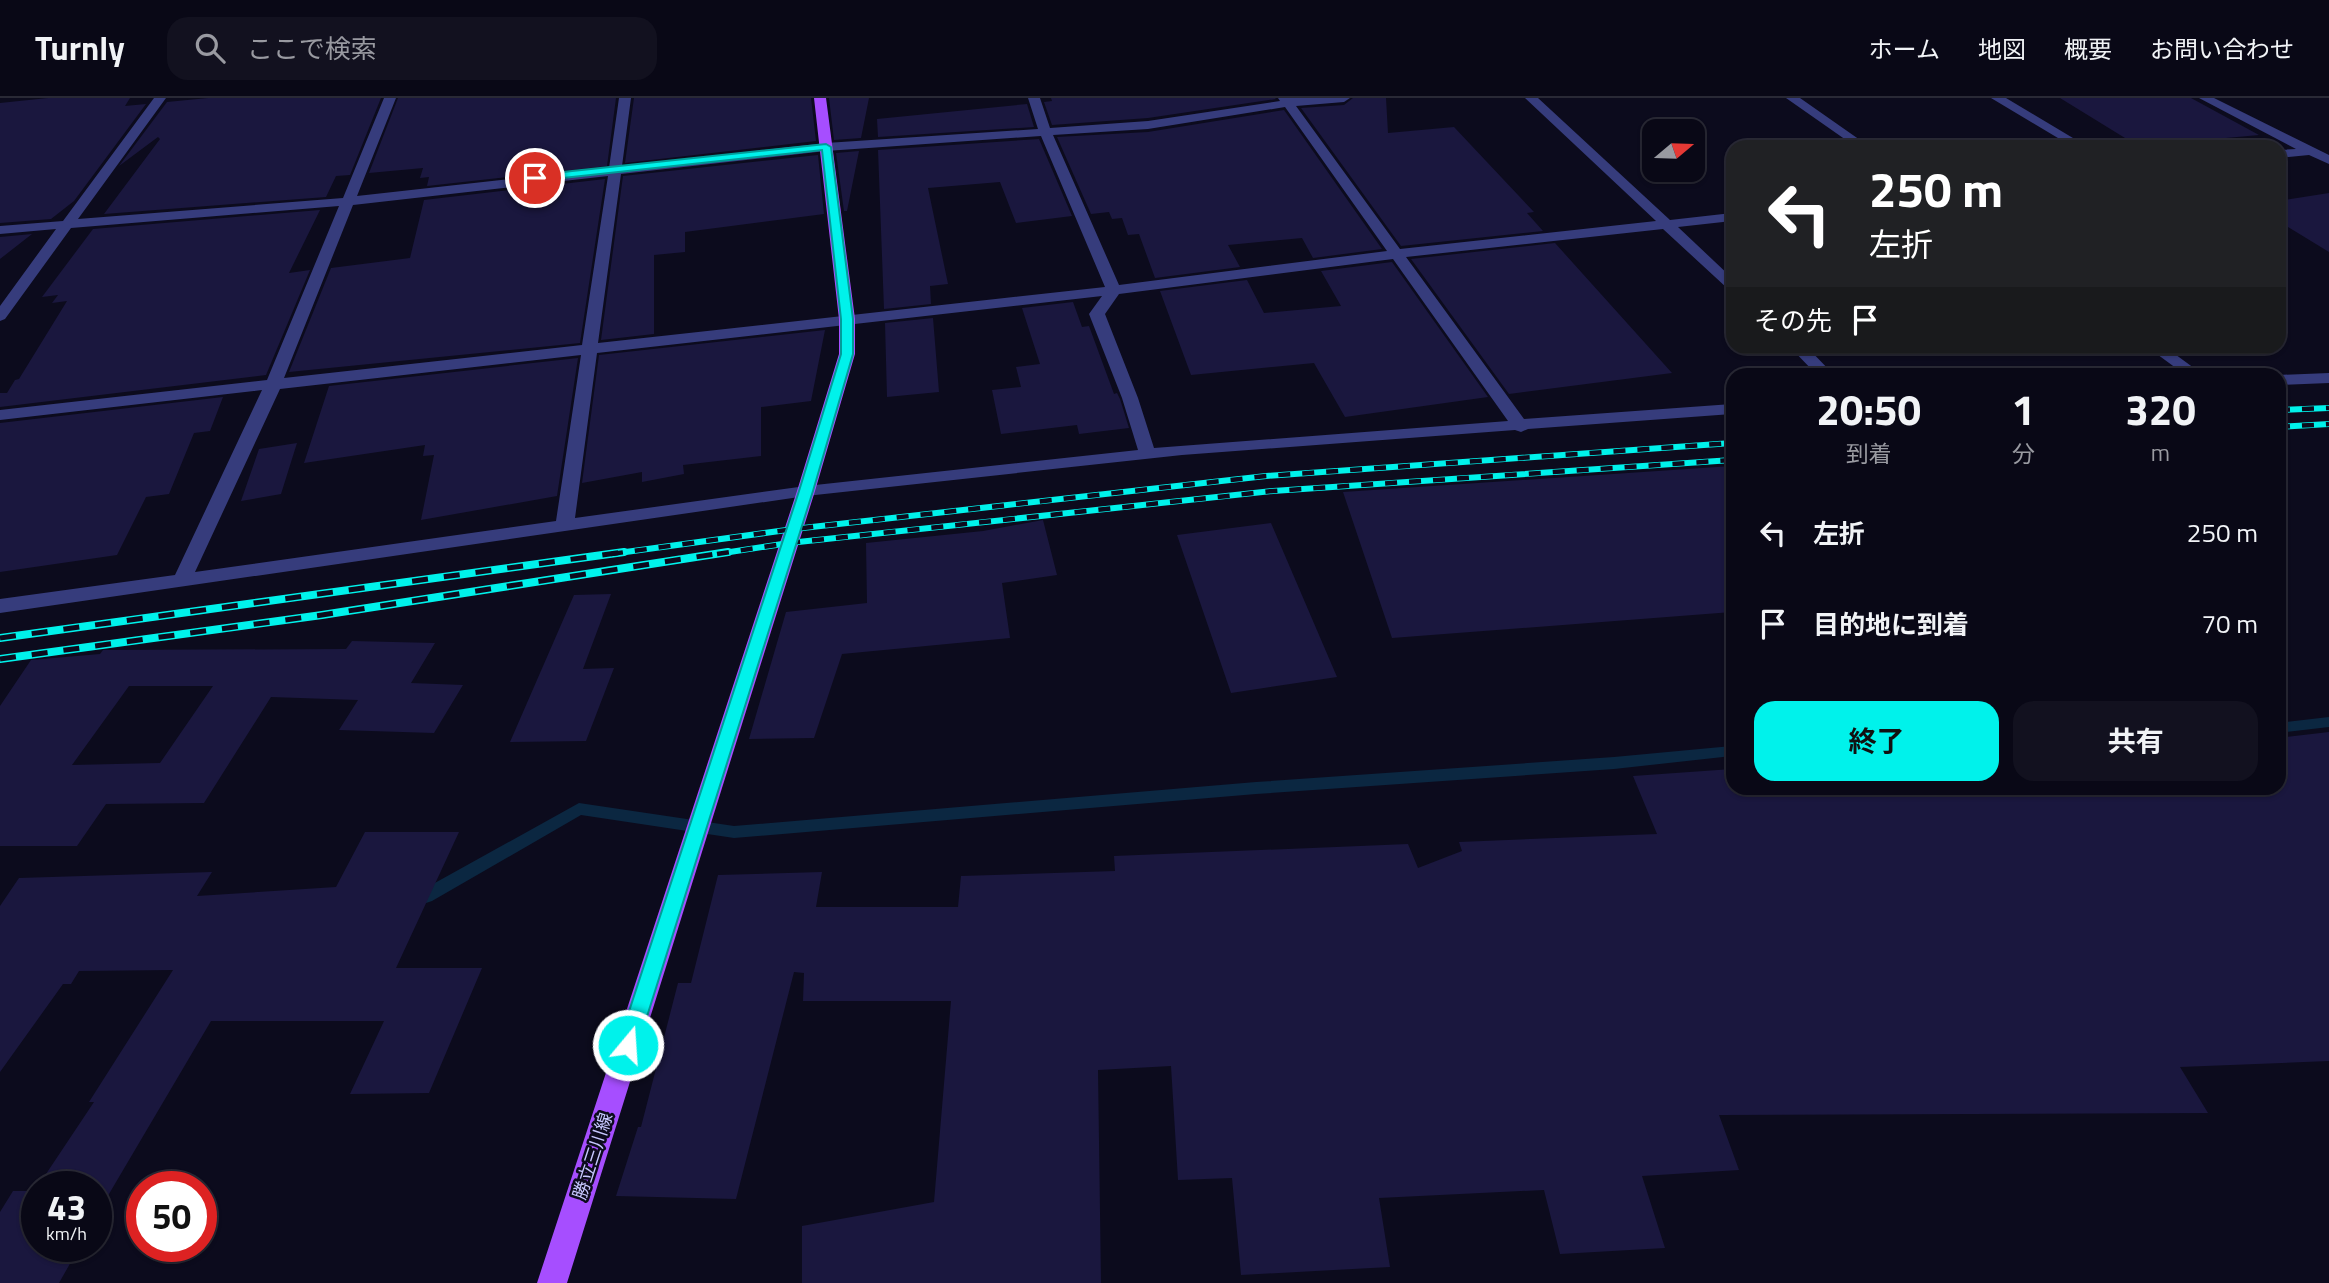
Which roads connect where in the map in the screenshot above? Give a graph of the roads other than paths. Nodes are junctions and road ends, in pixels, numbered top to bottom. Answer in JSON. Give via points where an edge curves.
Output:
{"nodes":[{"id":1,"x":160,"y":98,"type":"edge"},
{"id":2,"x":390,"y":98,"type":"edge"},
{"id":3,"x":625,"y":98,"type":"edge"},
{"id":4,"x":820,"y":98,"type":"edge"},
{"id":5,"x":1034,"y":98,"type":"edge"},
{"id":6,"x":1344,"y":98,"type":"edge"},
{"id":7,"x":1531,"y":98,"type":"edge"},
{"id":8,"x":1792,"y":98,"type":"edge"},
{"id":9,"x":1997,"y":98,"type":"edge"},
{"id":10,"x":2205,"y":98,"type":"edge"},
{"id":11,"x":1286,"y":101,"type":"edge"},
{"id":12,"x":1046,"y":133,"type":"junction"},
{"id":13,"x":1854,"y":140,"type":"edge"},
{"id":14,"x":2070,"y":140,"type":"edge"},
{"id":15,"x":826,"y":147,"type":"junction"},
{"id":16,"x":2310,"y":150,"type":"junction"},
{"id":17,"x":2286,"y":153,"type":"edge"},
{"id":18,"x":2329,"y":160,"type":"edge"},
{"id":19,"x":615,"y":169,"type":"junction"},
{"id":20,"x":349,"y":201,"type":"junction"},
{"id":21,"x":1726,"y":218,"type":"edge"},
{"id":22,"x":65,"y":224,"type":"junction"},
{"id":23,"x":1669,"y":224,"type":"junction"},
{"id":24,"x":0,"y":230,"type":"edge"},
{"id":25,"x":1397,"y":254,"type":"junction"},
{"id":26,"x":1726,"y":279,"type":"edge"},
{"id":27,"x":1114,"y":290,"type":"junction"},
{"id":28,"x":0,"y":317,"type":"edge"},
{"id":29,"x":847,"y":319,"type":"junction"},
{"id":30,"x":592,"y":350,"type":"junction"},
{"id":31,"x":1804,"y":354,"type":"edge"},
{"id":32,"x":2165,"y":354,"type":"edge"},
{"id":33,"x":1819,"y":368,"type":"edge"},
{"id":34,"x":2185,"y":368,"type":"edge"},
{"id":35,"x":2329,"y":378,"type":"edge"},
{"id":36,"x":2286,"y":380,"type":"edge"},
{"id":37,"x":273,"y":385,"type":"junction"},
{"id":38,"x":1726,"y":410,"type":"edge"},
{"id":39,"x":0,"y":415,"type":"edge"},
{"id":40,"x":1521,"y":427,"type":"junction"},
{"id":41,"x":1148,"y":455,"type":"junction"},
{"id":42,"x":806,"y":491,"type":"junction"},
{"id":43,"x":565,"y":525,"type":"junction"},
{"id":44,"x":183,"y":580,"type":"junction"},
{"id":45,"x":0,"y":606,"type":"edge"},
{"id":46,"x":552,"y":1283,"type":"edge"}],
"edges":[{"from":1,"to":22,"type":"street"},
{"from":2,"to":20,"type":"street"},
{"from":3,"to":19,"type":"street"},
{"from":4,"to":15,"type":"main road","name":"勝立三川線"},
{"from":5,"to":12,"type":"street"},
{"from":6,"to":11,"type":"street"},
{"from":7,"to":23,"type":"street"},
{"from":8,"to":13,"type":"street"},
{"from":9,"to":14,"type":"street"},
{"from":10,"to":16,"type":"street"},
{"from":11,"to":12,"type":"street","via":[[1148,125]]},
{"from":11,"to":25,"type":"street"},
{"from":12,"to":15,"type":"street"},
{"from":12,"to":27,"type":"street"},
{"from":15,"to":19,"type":"street"},
{"from":15,"to":29,"type":"main road","name":"勝立三川線"},
{"from":16,"to":17,"type":"street"},
{"from":16,"to":18,"type":"street"},
{"from":19,"to":20,"type":"street"},
{"from":19,"to":30,"type":"street"},
{"from":20,"to":22,"type":"street"},
{"from":20,"to":37,"type":"street"},
{"from":21,"to":23,"type":"street"},
{"from":22,"to":24,"type":"street"},
{"from":22,"to":28,"type":"street"},
{"from":23,"to":25,"type":"street"},
{"from":23,"to":26,"type":"street"},
{"from":25,"to":27,"type":"street"},
{"from":25,"to":40,"type":"street"},
{"from":27,"to":29,"type":"street"},
{"from":27,"to":41,"type":"street","via":[[1097,314]]},
{"from":29,"to":30,"type":"street"},
{"from":29,"to":42,"type":"main road","name":"勝立三川線","via":[[847,354]]},
{"from":30,"to":37,"type":"street"},
{"from":30,"to":43,"type":"street"},
{"from":31,"to":33,"type":"street"},
{"from":32,"to":34,"type":"street"},
{"from":35,"to":36,"type":"street"},
{"from":37,"to":39,"type":"street"},
{"from":37,"to":44,"type":"street"},
{"from":38,"to":40,"type":"street"},
{"from":40,"to":41,"type":"street"},
{"from":41,"to":42,"type":"street"},
{"from":42,"to":43,"type":"street"},
{"from":42,"to":46,"type":"main road","name":"勝立三川線"},
{"from":43,"to":44,"type":"street"},
{"from":44,"to":45,"type":"street"}]}
